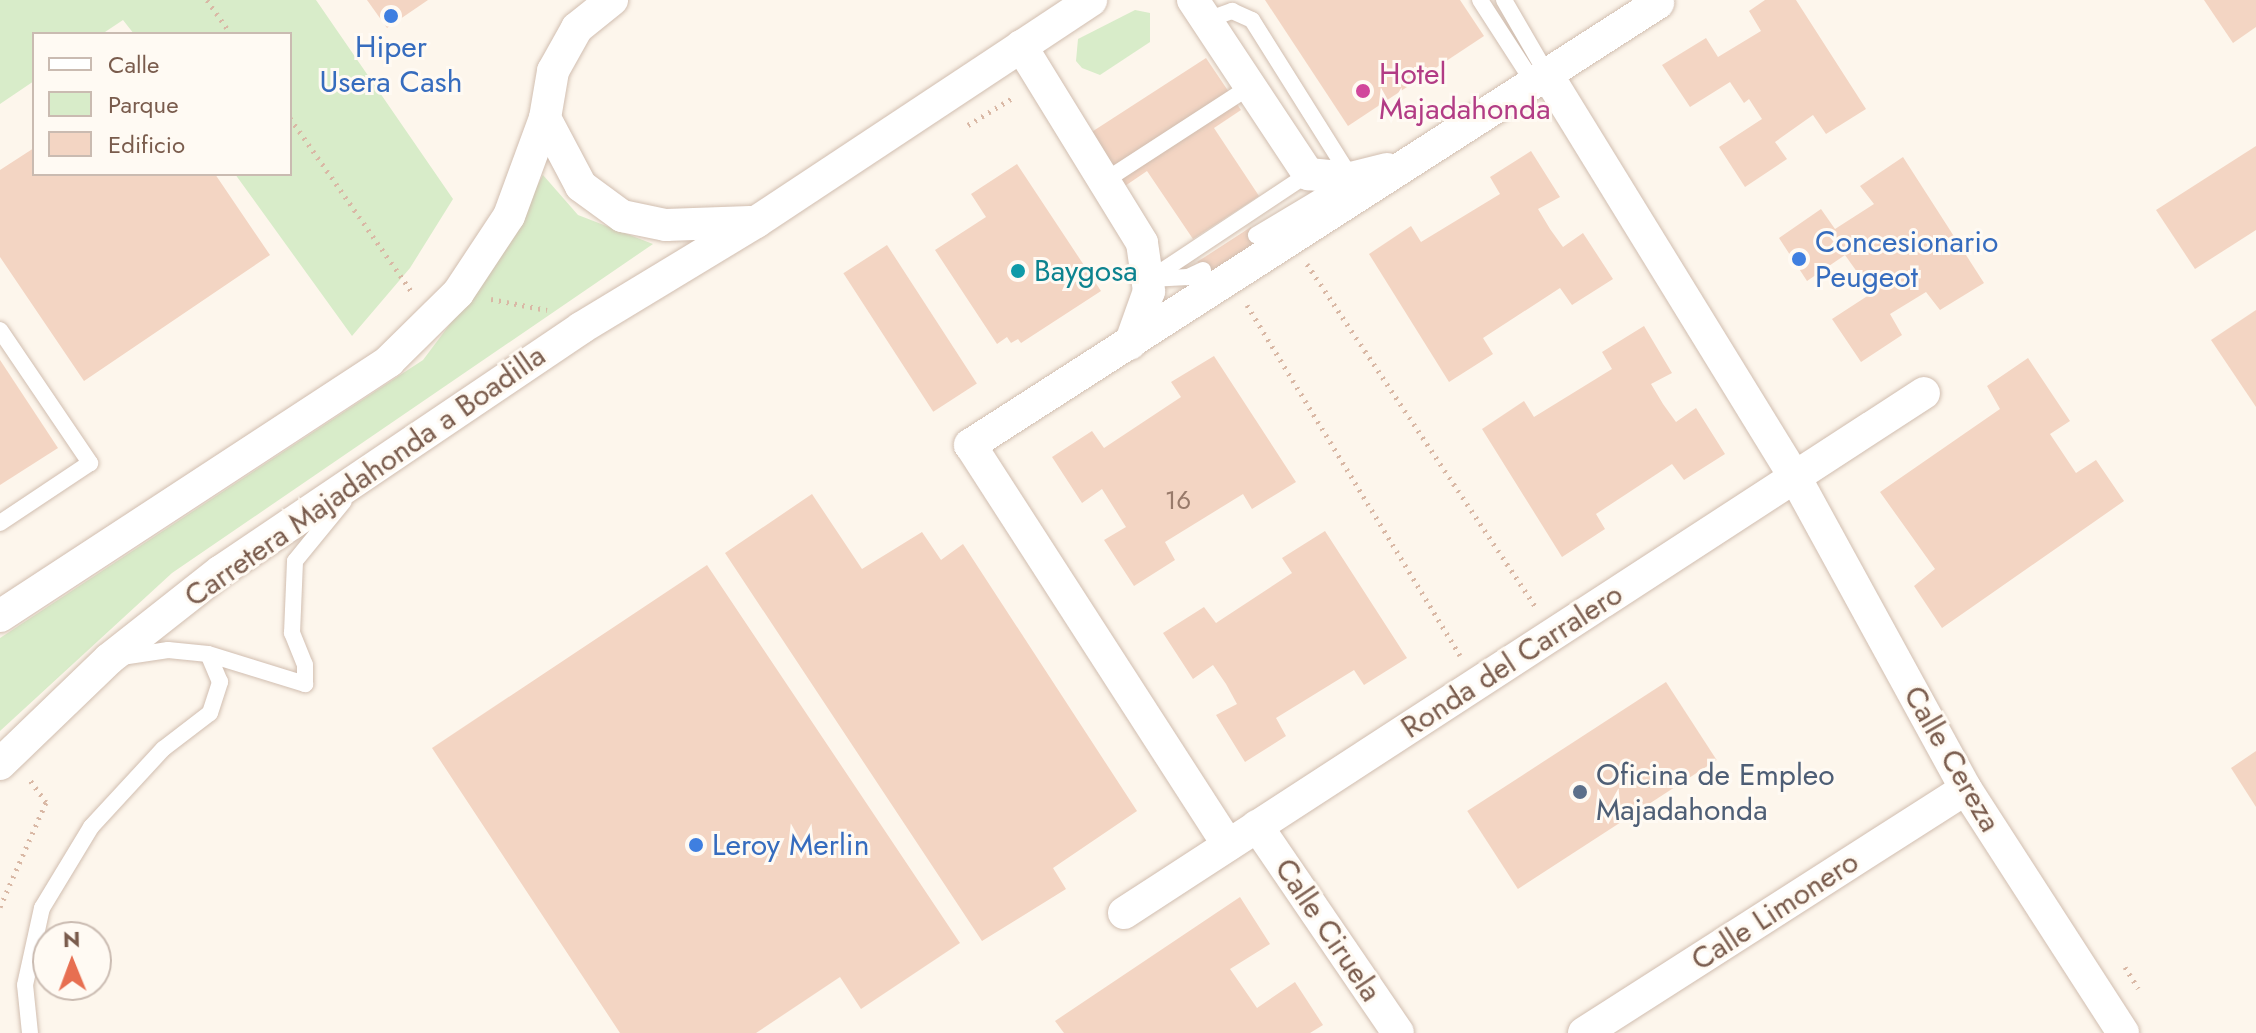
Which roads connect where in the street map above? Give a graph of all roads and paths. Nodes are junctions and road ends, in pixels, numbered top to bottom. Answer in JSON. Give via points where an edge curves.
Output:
{"nodes":[{"id":1,"x":207,"y":0,"type":"edge"},
{"id":2,"x":612,"y":0,"type":"edge"},
{"id":3,"x":1091,"y":0,"type":"edge"},
{"id":4,"x":1480,"y":0,"type":"edge"},
{"id":5,"x":1504,"y":0,"type":"edge"},
{"id":6,"x":1658,"y":3,"type":"dead end"},
{"id":7,"x":1200,"y":10,"type":"edge"},
{"id":8,"x":230,"y":32,"type":"edge"},
{"id":9,"x":1021,"y":46,"type":"junction"},
{"id":10,"x":1043,"y":80,"type":"junction"},
{"id":11,"x":1542,"y":80,"type":"junction"},
{"id":12,"x":1251,"y":86,"type":"junction"},
{"id":13,"x":545,"y":118,"type":"junction"},
{"id":14,"x":292,"y":121,"type":"edge"},
{"id":15,"x":961,"y":129,"type":"dead end"},
{"id":16,"x":1414,"y":162,"type":"junction"},
{"id":17,"x":1308,"y":174,"type":"junction"},
{"id":18,"x":1351,"y":178,"type":"junction"},
{"id":19,"x":1106,"y":180,"type":"junction"},
{"id":20,"x":756,"y":222,"type":"junction"},
{"id":21,"x":1256,"y":235,"type":"dead end"},
{"id":22,"x":1291,"y":240,"type":"junction"},
{"id":23,"x":1217,"y":274,"type":"junction"},
{"id":24,"x":1150,"y":279,"type":"junction"},
{"id":25,"x":411,"y":291,"type":"dead end"},
{"id":26,"x":458,"y":293,"type":"junction"},
{"id":27,"x":581,"y":328,"type":"junction"},
{"id":28,"x":0,"y":330,"type":"edge"},
{"id":29,"x":1130,"y":344,"type":"junction"},
{"id":30,"x":1924,"y":393,"type":"dead end"},
{"id":31,"x":365,"y":475,"type":"junction"},
{"id":32,"x":1795,"y":477,"type":"junction"},
{"id":33,"x":0,"y":523,"type":"edge"},
{"id":34,"x":0,"y":616,"type":"edge"},
{"id":35,"x":1554,"y":634,"type":"junction"},
{"id":36,"x":208,"y":654,"type":"junction"},
{"id":37,"x":109,"y":659,"type":"junction"},
{"id":38,"x":1478,"y":683,"type":"junction"},
{"id":39,"x":4,"y":759,"type":"edge"},
{"id":40,"x":1966,"y":789,"type":"junction"},
{"id":41,"x":1257,"y":826,"type":"junction"},
{"id":42,"x":1228,"y":845,"type":"junction"},
{"id":43,"x":0,"y":907,"type":"edge"},
{"id":44,"x":1124,"y":913,"type":"dead end"},
{"id":45,"x":2125,"y":967,"type":"dead end"},
{"id":46,"x":2138,"y":988,"type":"dead end"},
{"id":47,"x":30,"y":1033,"type":"edge"},
{"id":48,"x":1398,"y":1033,"type":"edge"},
{"id":49,"x":1584,"y":1033,"type":"edge"},
{"id":50,"x":2123,"y":1033,"type":"edge"}],
"edges":[{"from":1,"to":8,"type":"path"},
{"from":2,"to":13,"type":"street","via":[[577,28],[553,71]]},
{"from":3,"to":9,"type":"street","name":"Carretera Majadahonda a Boadilla"},
{"from":4,"to":11,"type":"lane"},
{"from":5,"to":11,"type":"lane"},
{"from":6,"to":11,"type":"street"},
{"from":7,"to":12,"type":"street"},
{"from":7,"to":18,"type":"lane","via":[[1232,11],[1252,20]]},
{"from":9,"to":10,"type":"street"},
{"from":9,"to":20,"type":"street","name":"Carretera Majadahonda a Boadilla"},
{"from":10,"to":15,"type":"path"},
{"from":10,"to":19,"type":"street"},
{"from":11,"to":16,"type":"street"},
{"from":11,"to":32,"type":"street"},
{"from":12,"to":17,"type":"street"},
{"from":12,"to":19,"type":"lane"},
{"from":13,"to":20,"type":"street","via":[[581,186],[622,216],[666,225]]},
{"from":13,"to":26,"type":"street","via":[[509,216]]},
{"from":14,"to":25,"type":"path"},
{"from":16,"to":18,"type":"street"},
{"from":16,"to":22,"type":"street"},
{"from":17,"to":18,"type":"street"},
{"from":17,"to":24,"type":"lane"},
{"from":18,"to":21,"type":"lane"},
{"from":19,"to":24,"type":"street","via":[[1142,243]]},
{"from":20,"to":27,"type":"street","name":"Carretera Majadahonda a Boadilla"},
{"from":22,"to":23,"type":"street"},
{"from":22,"to":35,"type":"path"},
{"from":23,"to":24,"type":"lane"},
{"from":23,"to":29,"type":"street"},
{"from":23,"to":38,"type":"path"},
{"from":24,"to":29,"type":"street"},
{"from":26,"to":27,"type":"path","via":[[573,315]]},
{"from":26,"to":34,"type":"street","via":[[389,361]]},
{"from":27,"to":31,"type":"street","name":"Carretera Majadahonda a Boadilla"},
{"from":28,"to":33,"type":"lane","via":[[90,463]]},
{"from":29,"to":42,"type":"street","via":[[970,445]]},
{"from":30,"to":32,"type":"street","name":"Ronda del Carralero"},
{"from":31,"to":36,"type":"lane","via":[[295,561],[292,633],[305,665],[305,684]]},
{"from":31,"to":37,"type":"street","name":"Carretera Majadahonda a Boadilla","via":[[221,571]]},
{"from":32,"to":35,"type":"street","name":"Ronda del Carralero"},
{"from":32,"to":40,"type":"street","name":"Calle Cereza"},
{"from":35,"to":38,"type":"street","name":"Ronda del Carralero"},
{"from":36,"to":37,"type":"lane","via":[[168,650]]},
{"from":36,"to":47,"type":"lane","via":[[220,682],[210,713],[163,749],[91,827],[42,908],[25,985]]},
{"from":37,"to":39,"type":"street","name":"Carretera Majadahonda a Boadilla"},
{"from":38,"to":41,"type":"street","name":"Ronda del Carralero"},
{"from":39,"to":43,"type":"path","via":[[46,802]]},
{"from":40,"to":49,"type":"street","name":"Calle Limonero"},
{"from":40,"to":50,"type":"street","name":"Calle Cereza"},
{"from":41,"to":42,"type":"street","name":"Ronda del Carralero"},
{"from":41,"to":48,"type":"street","name":"Calle Ciruela"},
{"from":42,"to":44,"type":"street","name":"Ronda del Carralero"},
{"from":45,"to":46,"type":"path"}]}
